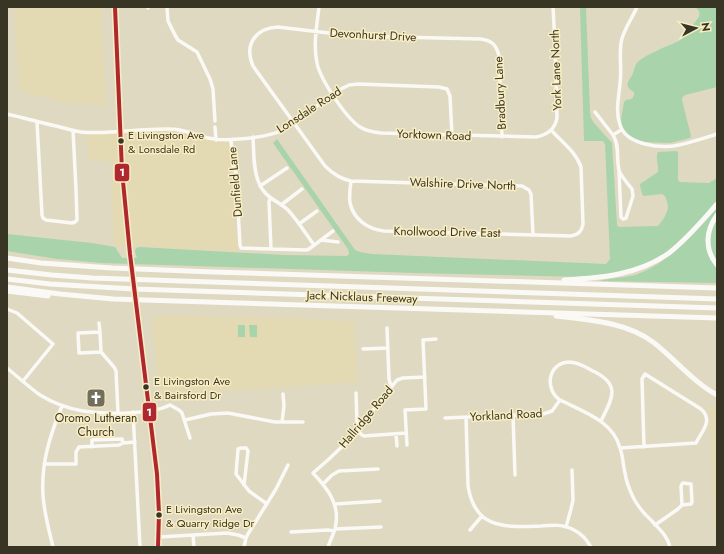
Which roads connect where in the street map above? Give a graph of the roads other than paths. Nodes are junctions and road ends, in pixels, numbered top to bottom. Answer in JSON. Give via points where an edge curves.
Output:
{"nodes":[{"id":1,"x":115,"y":7,"type":"edge"},
{"id":2,"x":167,"y":7,"type":"edge"},
{"id":3,"x":319,"y":7,"type":"edge"},
{"id":4,"x":553,"y":7,"type":"edge"},
{"id":5,"x":637,"y":7,"type":"edge"},
{"id":6,"x":316,"y":31,"type":"junction"},
{"id":7,"x":252,"y":43,"type":"joint"},
{"id":8,"x":497,"y":50,"type":"joint"},
{"id":9,"x":333,"y":94,"type":"junction"},
{"id":10,"x":595,"y":112,"type":"dead end"},
{"id":11,"x":7,"y":114,"type":"edge"},
{"id":12,"x":215,"y":121,"type":"dead end"},
{"id":13,"x":37,"y":122,"type":"junction"},
{"id":14,"x":293,"y":123,"type":"junction"},
{"id":15,"x":215,"y":127,"type":"dead end"},
{"id":16,"x":73,"y":130,"type":"junction"},
{"id":17,"x":551,"y":130,"type":"junction"},
{"id":18,"x":621,"y":130,"type":"junction"},
{"id":19,"x":120,"y":131,"type":"junction"},
{"id":20,"x":717,"y":134,"type":"edge"},
{"id":21,"x":452,"y":135,"type":"junction"},
{"id":22,"x":613,"y":135,"type":"junction"},
{"id":23,"x":253,"y":137,"type":"junction"},
{"id":24,"x":502,"y":137,"type":"junction"},
{"id":25,"x":216,"y":140,"type":"junction"},
{"id":26,"x":231,"y":140,"type":"junction"},
{"id":27,"x":287,"y":168,"type":"dead end"},
{"id":28,"x":619,"y":171,"type":"junction"},
{"id":29,"x":351,"y":181,"type":"junction"},
{"id":30,"x":260,"y":186,"type":"junction"},
{"id":31,"x":302,"y":189,"type":"dead end"},
{"id":32,"x":270,"y":198,"type":"junction"},
{"id":33,"x":281,"y":204,"type":"junction"},
{"id":34,"x":717,"y":204,"type":"edge"},
{"id":35,"x":317,"y":211,"type":"dead end"},
{"id":36,"x":717,"y":215,"type":"edge"},
{"id":37,"x":299,"y":224,"type":"junction"},
{"id":38,"x":333,"y":231,"type":"dead end"},
{"id":39,"x":533,"y":235,"type":"junction"},
{"id":40,"x":321,"y":240,"type":"junction"},
{"id":41,"x":338,"y":242,"type":"dead end"},
{"id":42,"x":314,"y":245,"type":"junction"},
{"id":43,"x":271,"y":249,"type":"junction"},
{"id":44,"x":8,"y":258,"type":"edge"},
{"id":45,"x":717,"y":264,"type":"edge"},
{"id":46,"x":7,"y":270,"type":"edge"},
{"id":47,"x":7,"y":279,"type":"edge"},
{"id":48,"x":541,"y":282,"type":"junction"},
{"id":49,"x":7,"y":287,"type":"edge"},
{"id":50,"x":717,"y":288,"type":"edge"},
{"id":51,"x":7,"y":291,"type":"edge"},
{"id":52,"x":60,"y":294,"type":"junction"},
{"id":53,"x":717,"y":299,"type":"edge"},
{"id":54,"x":717,"y":308,"type":"edge"},
{"id":55,"x":7,"y":309,"type":"edge"},
{"id":56,"x":543,"y":312,"type":"junction"},
{"id":57,"x":717,"y":318,"type":"edge"},
{"id":58,"x":99,"y":323,"type":"dead end"},
{"id":59,"x":387,"y":328,"type":"dead end"},
{"id":60,"x":100,"y":332,"type":"junction"},
{"id":61,"x":436,"y":340,"type":"dead end"},
{"id":62,"x":388,"y":348,"type":"junction"},
{"id":63,"x":363,"y":349,"type":"dead end"},
{"id":64,"x":101,"y":352,"type":"junction"},
{"id":65,"x":7,"y":368,"type":"edge"},
{"id":66,"x":425,"y":377,"type":"junction"},
{"id":67,"x":23,"y":381,"type":"junction"},
{"id":68,"x":392,"y":386,"type":"junction"},
{"id":69,"x":356,"y":393,"type":"dead end"},
{"id":70,"x":283,"y":394,"type":"dead end"},
{"id":71,"x":717,"y":395,"type":"edge"},
{"id":72,"x":560,"y":400,"type":"junction"},
{"id":73,"x":62,"y":406,"type":"junction"},
{"id":74,"x":134,"y":412,"type":"junction"},
{"id":75,"x":150,"y":412,"type":"junction"},
{"id":76,"x":118,"y":413,"type":"junction"},
{"id":77,"x":513,"y":415,"type":"junction"},
{"id":78,"x":466,"y":417,"type":"junction"},
{"id":79,"x":445,"y":418,"type":"dead end"},
{"id":80,"x":185,"y":420,"type":"junction"},
{"id":81,"x":601,"y":421,"type":"junction"},
{"id":82,"x":282,"y":422,"type":"junction"},
{"id":83,"x":303,"y":422,"type":"dead end"},
{"id":84,"x":360,"y":426,"type":"junction"},
{"id":85,"x":357,"y":430,"type":"junction"},
{"id":86,"x":406,"y":433,"type":"junction"},
{"id":87,"x":396,"y":434,"type":"junction"},
{"id":88,"x":190,"y":438,"type":"dead end"},
{"id":89,"x":135,"y":442,"type":"junction"},
{"id":90,"x":122,"y":443,"type":"junction"},
{"id":91,"x":397,"y":446,"type":"dead end"},
{"id":92,"x":407,"y":446,"type":"dead end"},
{"id":93,"x":92,"y":447,"type":"junction"},
{"id":94,"x":644,"y":447,"type":"junction"},
{"id":95,"x":620,"y":448,"type":"junction"},
{"id":96,"x":44,"y":464,"type":"junction"},
{"id":97,"x":288,"y":465,"type":"dead end"},
{"id":98,"x":378,"y":469,"type":"dead end"},
{"id":99,"x":572,"y":470,"type":"dead end"},
{"id":100,"x":515,"y":475,"type":"dead end"},
{"id":101,"x":323,"y":484,"type":"junction"},
{"id":102,"x":244,"y":485,"type":"junction"},
{"id":103,"x":380,"y":501,"type":"dead end"},
{"id":104,"x":267,"y":504,"type":"junction"},
{"id":105,"x":335,"y":504,"type":"junction"},
{"id":106,"x":682,"y":505,"type":"junction"},
{"id":107,"x":482,"y":516,"type":"junction"},
{"id":108,"x":655,"y":525,"type":"junction"},
{"id":109,"x":381,"y":526,"type":"dead end"},
{"id":110,"x":566,"y":527,"type":"junction"},
{"id":111,"x":334,"y":530,"type":"junction"},
{"id":112,"x":470,"y":530,"type":"dead end"},
{"id":113,"x":291,"y":532,"type":"dead end"},
{"id":114,"x":193,"y":535,"type":"junction"},
{"id":115,"x":159,"y":537,"type":"junction"},
{"id":116,"x":246,"y":538,"type":"junction"},
{"id":117,"x":53,"y":547,"type":"edge"},
{"id":118,"x":140,"y":547,"type":"edge"},
{"id":119,"x":158,"y":547,"type":"edge"},
{"id":120,"x":194,"y":547,"type":"edge"},
{"id":121,"x":244,"y":547,"type":"edge"},
{"id":122,"x":328,"y":547,"type":"edge"},
{"id":123,"x":591,"y":547,"type":"edge"},
{"id":124,"x":670,"y":547,"type":"edge"}],
"edges":[{"from":1,"to":19,"type":"main road"},
{"from":2,"to":12,"type":"street","via":[[168,21],[175,35],[178,40],[197,52],[210,79]]},
{"from":3,"to":6,"type":"street","name":"Yorktown Road"},
{"from":4,"to":17,"type":"street","name":"York Lane North","via":[[558,115]]},
{"from":5,"to":18,"type":"street","via":[[621,44],[621,77],[617,106]]},
{"from":6,"to":7,"type":"street","name":"Devonhurst Drive","via":[[272,27],[257,34]]},
{"from":6,"to":8,"type":"street","name":"Devonhurst Drive","via":[[354,36],[481,39],[494,44]]},
{"from":6,"to":9,"type":"street","name":"Yorktown Road","via":[[317,64]]},
{"from":7,"to":14,"type":"street","name":"Walshire Drive North","via":[[249,55],[253,66]]},
{"from":8,"to":24,"type":"street","name":"Bradbury Lane"},
{"from":9,"to":14,"type":"street","name":"Lonsdale Road"},
{"from":9,"to":21,"type":"street","name":"Yorktown Road","via":[[355,123],[367,130],[381,134]]},
{"from":9,"to":21,"type":"street","name":"Lonsdale Road","via":[[345,86],[354,84],[440,86],[448,91],[450,96]]},
{"from":10,"to":22,"type":"street"},
{"from":11,"to":13,"type":"street","name":"Lonsdale Road"},
{"from":13,"to":16,"type":"street","name":"Lonsdale Road"},
{"from":13,"to":16,"type":"street","via":[[42,215],[46,220],[72,223],[77,220]]},
{"from":14,"to":23,"type":"street","name":"Lonsdale Road","via":[[279,132]]},
{"from":14,"to":29,"type":"street","name":"Walshire Drive North","via":[[330,172],[343,180]]},
{"from":15,"to":25,"type":"street"},
{"from":16,"to":19,"type":"street","name":"Lonsdale Road"},
{"from":17,"to":24,"type":"street","name":"Yorktown Road","via":[[536,138]]},
{"from":17,"to":39,"type":"street","name":"Knollwood Drive East","via":[[579,160],[583,224],[578,234],[571,236]]},
{"from":18,"to":20,"type":"street","via":[[637,142],[662,146],[679,145]]},
{"from":18,"to":22,"type":"street"},
{"from":19,"to":25,"type":"street","name":"Lonsdale Road","via":[[182,130]]},
{"from":19,"to":75,"type":"main road","via":[[130,254]]},
{"from":21,"to":24,"type":"street","name":"Yorktown Road"},
{"from":22,"to":28,"type":"street","via":[[617,144]]},
{"from":23,"to":26,"type":"street","name":"Lonsdale Road"},
{"from":23,"to":30,"type":"street"},
{"from":25,"to":26,"type":"street","name":"Lonsdale Road"},
{"from":26,"to":43,"type":"street","name":"Dunfield Lane","via":[[236,173],[240,245],[242,248]]},
{"from":27,"to":30,"type":"street"},
{"from":28,"to":28,"type":"street","via":[[633,192],[625,219],[621,217]]},
{"from":29,"to":39,"type":"street","name":"Knollwood Drive East","via":[[352,208],[361,222],[370,228],[384,231]]},
{"from":29,"to":39,"type":"street","name":"Walshire Drive North","via":[[524,187],[532,196]]},
{"from":30,"to":32,"type":"street"},
{"from":31,"to":33,"type":"street"},
{"from":32,"to":33,"type":"street"},
{"from":32,"to":43,"type":"street"},
{"from":33,"to":37,"type":"street"},
{"from":34,"to":48,"type":"highway","via":[[684,239],[649,265],[601,278]]},
{"from":35,"to":37,"type":"street"},
{"from":36,"to":45,"type":"highway","via":[[709,229],[708,240],[712,258]]},
{"from":37,"to":42,"type":"street"},
{"from":38,"to":40,"type":"street"},
{"from":40,"to":41,"type":"street"},
{"from":40,"to":42,"type":"street"},
{"from":42,"to":43,"type":"street","via":[[306,250]]},
{"from":44,"to":48,"type":"highway","via":[[41,263],[120,268]]},
{"from":46,"to":53,"type":"highway","name":"Jack Nicklaus Freeway","via":[[99,278]]},
{"from":47,"to":54,"type":"highway","name":"Jack Nicklaus Freeway","via":[[134,289]]},
{"from":48,"to":50,"type":"highway"},
{"from":49,"to":52,"type":"highway"},
{"from":51,"to":52,"type":"highway","via":[[46,296]]},
{"from":52,"to":56,"type":"highway","via":[[121,299]]},
{"from":55,"to":67,"type":"street","via":[[14,311],[54,344]]},
{"from":56,"to":57,"type":"highway"},
{"from":56,"to":71,"type":"highway","via":[[554,316],[616,325],[642,335],[662,349],[701,385]]},
{"from":58,"to":60,"type":"street"},
{"from":59,"to":62,"type":"street"},
{"from":60,"to":64,"type":"street"},
{"from":60,"to":64,"type":"street","via":[[78,334],[79,353]]},
{"from":61,"to":66,"type":"street","via":[[423,340]]},
{"from":62,"to":63,"type":"street"},
{"from":62,"to":68,"type":"street","via":[[389,379]]},
{"from":64,"to":76,"type":"street","via":[[115,369]]},
{"from":65,"to":67,"type":"street"},
{"from":66,"to":68,"type":"street","name":"Hallridge Road","via":[[400,379]]},
{"from":66,"to":86,"type":"street","via":[[426,409],[405,410]]},
{"from":67,"to":73,"type":"street","via":[[40,395]]},
{"from":68,"to":84,"type":"street","name":"Hallridge Road"},
{"from":69,"to":84,"type":"street","via":[[357,423]]},
{"from":70,"to":82,"type":"street"},
{"from":72,"to":77,"type":"street","name":"Yorkland Road","via":[[550,412]]},
{"from":72,"to":81,"type":"street"},
{"from":72,"to":81,"type":"street","via":[[553,393],[550,384],[558,366],[567,362],[577,364],[603,376],[612,389],[612,395]]},
{"from":73,"to":76,"type":"street","via":[[83,412]]},
{"from":73,"to":96,"type":"street"},
{"from":74,"to":75,"type":"street"},
{"from":74,"to":76,"type":"street"},
{"from":74,"to":89,"type":"street"},
{"from":75,"to":80,"type":"street","via":[[170,405],[179,410]]},
{"from":75,"to":115,"type":"main road","via":[[157,474]]},
{"from":77,"to":78,"type":"street","name":"Yorkland Road"},
{"from":77,"to":100,"type":"street"},
{"from":78,"to":79,"type":"street","name":"Yorkland Road"},
{"from":78,"to":107,"type":"street","via":[[469,490],[472,502]]},
{"from":80,"to":82,"type":"street","via":[[228,412]]},
{"from":80,"to":88,"type":"street"},
{"from":81,"to":95,"type":"street","via":[[611,430]]},
{"from":82,"to":83,"type":"street"},
{"from":84,"to":85,"type":"street","name":"Hallridge Road"},
{"from":85,"to":87,"type":"street","via":[[364,436]]},
{"from":85,"to":101,"type":"street","name":"Hallridge Road","via":[[313,473]]},
{"from":86,"to":87,"type":"street"},
{"from":86,"to":92,"type":"street"},
{"from":87,"to":91,"type":"street"},
{"from":89,"to":90,"type":"street"},
{"from":89,"to":118,"type":"street"},
{"from":90,"to":93,"type":"street"},
{"from":90,"to":93,"type":"street","via":[[122,439],[92,440]]},
{"from":93,"to":96,"type":"street","via":[[79,447],[76,452],[76,464]]},
{"from":94,"to":94,"type":"street","via":[[642,378],[645,374],[701,409],[705,413],[706,424],[696,443]]},
{"from":94,"to":95,"type":"street"},
{"from":95,"to":108,"type":"street","via":[[626,480],[634,498]]},
{"from":96,"to":117,"type":"street","via":[[44,501]]},
{"from":97,"to":104,"type":"street"},
{"from":98,"to":101,"type":"street","via":[[339,471]]},
{"from":99,"to":110,"type":"street","via":[[573,500]]},
{"from":101,"to":105,"type":"street"},
{"from":102,"to":102,"type":"street","via":[[236,474],[238,449],[241,448],[248,451]]},
{"from":102,"to":104,"type":"street","via":[[249,492]]},
{"from":103,"to":105,"type":"street"},
{"from":104,"to":116,"type":"street"},
{"from":105,"to":111,"type":"street"},
{"from":106,"to":106,"type":"street","via":[[681,485],[690,484],[692,503]]},
{"from":106,"to":108,"type":"street"},
{"from":107,"to":110,"type":"street","via":[[493,523],[513,527]]},
{"from":107,"to":112,"type":"street"},
{"from":108,"to":124,"type":"street","via":[[664,534]]},
{"from":109,"to":111,"type":"street"},
{"from":110,"to":123,"type":"street","via":[[582,535]]},
{"from":111,"to":113,"type":"street"},
{"from":111,"to":122,"type":"street"},
{"from":114,"to":115,"type":"street"},
{"from":114,"to":116,"type":"street","via":[[232,534]]},
{"from":114,"to":120,"type":"street"},
{"from":115,"to":119,"type":"main road"},
{"from":116,"to":121,"type":"street"}]}
